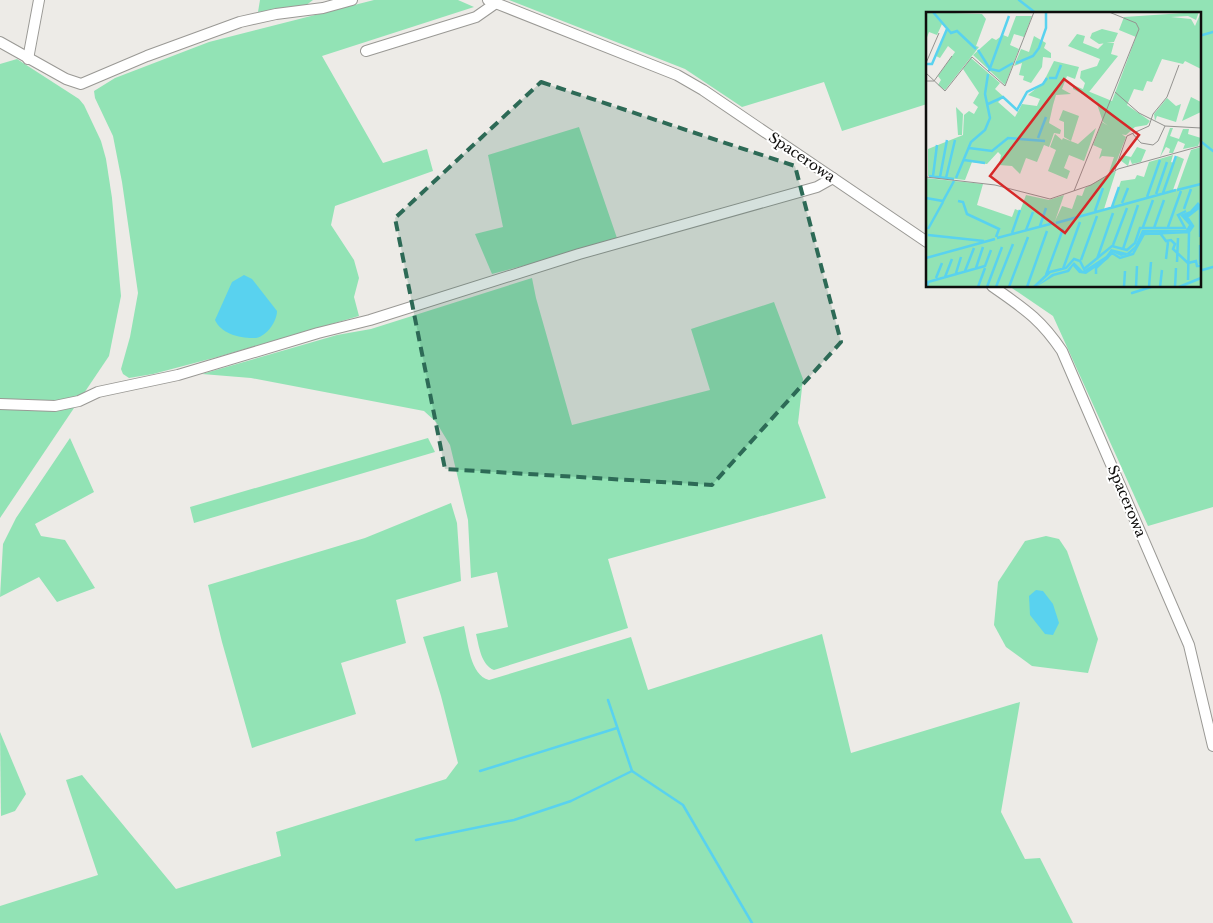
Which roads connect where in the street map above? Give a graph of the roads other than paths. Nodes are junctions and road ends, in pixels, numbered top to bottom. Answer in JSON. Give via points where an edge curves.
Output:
{"nodes":[{"id":1,"x":39,"y":0,"type":"edge"},
{"id":2,"x":352,"y":0,"type":"edge"},
{"id":3,"x":492,"y":1,"type":"edge"},
{"id":4,"x":0,"y":42,"type":"edge"},
{"id":5,"x":366,"y":51,"type":"dead end"},
{"id":6,"x":28,"y":59,"type":"junction"},
{"id":7,"x":833,"y":178,"type":"junction"},
{"id":8,"x":926,"y":241,"type":"edge"},
{"id":9,"x":995,"y":288,"type":"edge"},
{"id":10,"x":0,"y":404,"type":"edge"},
{"id":11,"x":1213,"y":746,"type":"edge"}],
"edges":[{"from":1,"to":6,"type":"street"},
{"from":2,"to":6,"type":"street","via":[[240,22],[81,84]]},
{"from":3,"to":5,"type":"street","via":[[476,17]]},
{"from":3,"to":7,"type":"street","name":"Spacerowa","via":[[677,75]]},
{"from":4,"to":6,"type":"street"},
{"from":7,"to":8,"type":"street","name":"Spacerowa"},
{"from":7,"to":10,"type":"street","via":[[817,187],[579,254],[370,320],[178,375],[98,392],[79,401],[55,406]]},
{"from":9,"to":11,"type":"street","name":"Spacerowa","via":[[1038,320],[1062,350],[1188,645]]}]}
